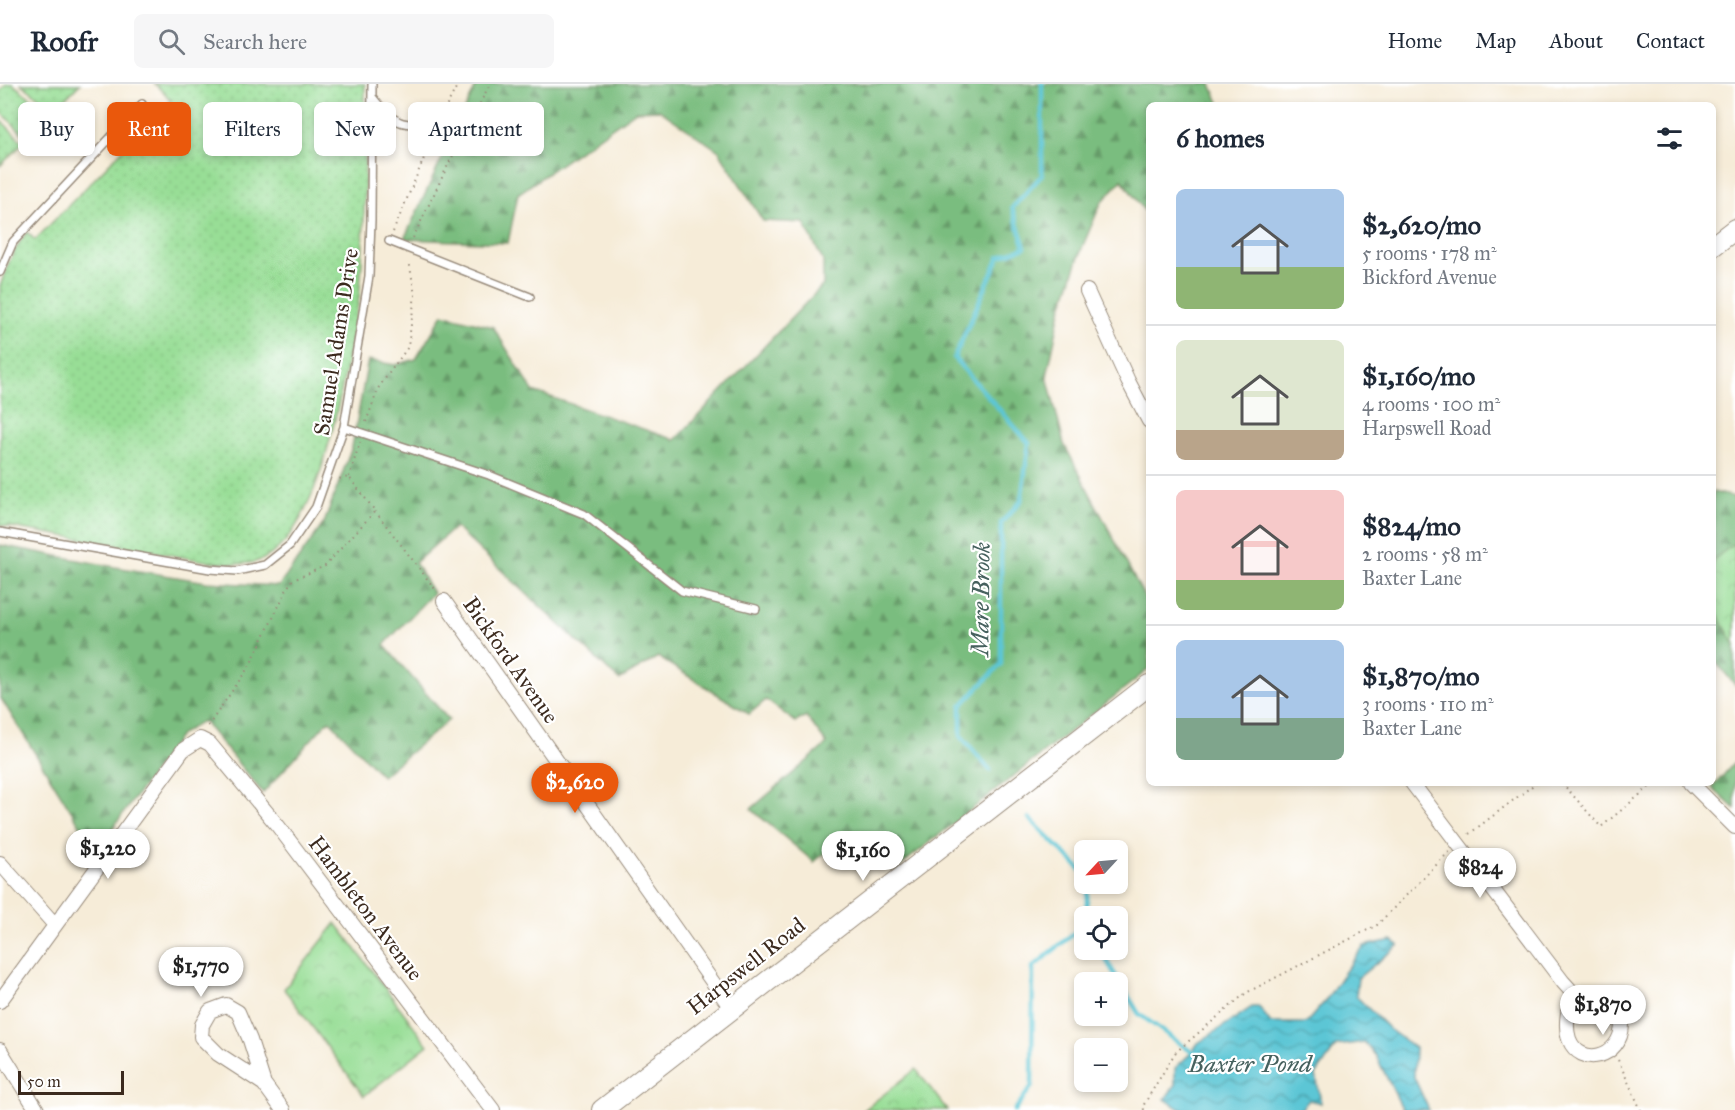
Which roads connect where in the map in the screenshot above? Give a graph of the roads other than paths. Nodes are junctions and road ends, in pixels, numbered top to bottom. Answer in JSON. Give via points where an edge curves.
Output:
{"nodes":[{"id":1,"x":372,"y":84,"type":"edge"},
{"id":2,"x":373,"y":98,"type":"junction"},
{"id":3,"x":408,"y":124,"type":"edge"},
{"id":4,"x":107,"y":141,"type":"edge"},
{"id":5,"x":1735,"y":229,"type":"edge"},
{"id":6,"x":389,"y":241,"type":"road end"},
{"id":7,"x":1716,"y":244,"type":"edge"},
{"id":8,"x":0,"y":272,"type":"edge"},
{"id":9,"x":1087,"y":291,"type":"dead end"},
{"id":10,"x":530,"y":297,"type":"dead end"},
{"id":11,"x":1146,"y":415,"type":"edge"},
{"id":12,"x":344,"y":427,"type":"junction"},
{"id":13,"x":0,"y":532,"type":"edge"},
{"id":14,"x":444,"y":601,"type":"road end"},
{"id":15,"x":756,"y":609,"type":"dead end"},
{"id":16,"x":1146,"y":687,"type":"edge"},
{"id":17,"x":1414,"y":786,"type":"edge"},
{"id":18,"x":1694,"y":786,"type":"edge"},
{"id":19,"x":1735,"y":827,"type":"edge"},
{"id":20,"x":0,"y":863,"type":"edge"},
{"id":21,"x":55,"y":925,"type":"junction"},
{"id":22,"x":1573,"y":993,"type":"junction"},
{"id":23,"x":0,"y":1001,"type":"edge"},
{"id":24,"x":731,"y":1008,"type":"junction"},
{"id":25,"x":0,"y":1050,"type":"edge"},
{"id":26,"x":264,"y":1084,"type":"junction"},
{"id":27,"x":37,"y":1110,"type":"edge"},
{"id":28,"x":283,"y":1110,"type":"edge"},
{"id":29,"x":493,"y":1110,"type":"edge"},
{"id":30,"x":602,"y":1110,"type":"edge"}],
"edges":[{"from":1,"to":2,"type":"lane","name":"Samuel Adams Drive"},
{"from":2,"to":3,"type":"lane","via":[[385,113]]},
{"from":2,"to":12,"type":"lane","name":"Samuel Adams Drive","via":[[369,276]]},
{"from":4,"to":8,"type":"lane","via":[[12,242]]},
{"from":5,"to":7,"type":"main road"},
{"from":6,"to":10,"type":"lane"},
{"from":9,"to":11,"type":"street"},
{"from":12,"to":13,"type":"lane","name":"Samuel Adams Drive","via":[[316,507],[290,545],[264,565],[237,571],[210,569]]},
{"from":12,"to":15,"type":"lane","via":[[489,475],[584,514],[682,591]]},
{"from":14,"to":24,"type":"street","name":"Bickford Avenue"},
{"from":16,"to":24,"type":"main road","name":"Harpswell Road"},
{"from":17,"to":22,"type":"street"},
{"from":18,"to":19,"type":"street"},
{"from":20,"to":21,"type":"street"},
{"from":21,"to":23,"type":"street"},
{"from":21,"to":29,"type":"street","name":"Hambleton Avenue","via":[[183,750],[200,739],[210,744],[278,826]]},
{"from":22,"to":22,"type":"street","via":[[1567,1026],[1575,1049],[1600,1056],[1613,1049],[1620,1039],[1622,1015],[1602,999]]},
{"from":24,"to":30,"type":"main road","name":"Harpswell Road"},
{"from":25,"to":27,"type":"street"},
{"from":26,"to":26,"type":"street","via":[[238,1012],[226,1005],[210,1011],[201,1037],[218,1054]]},
{"from":26,"to":28,"type":"street"}]}
